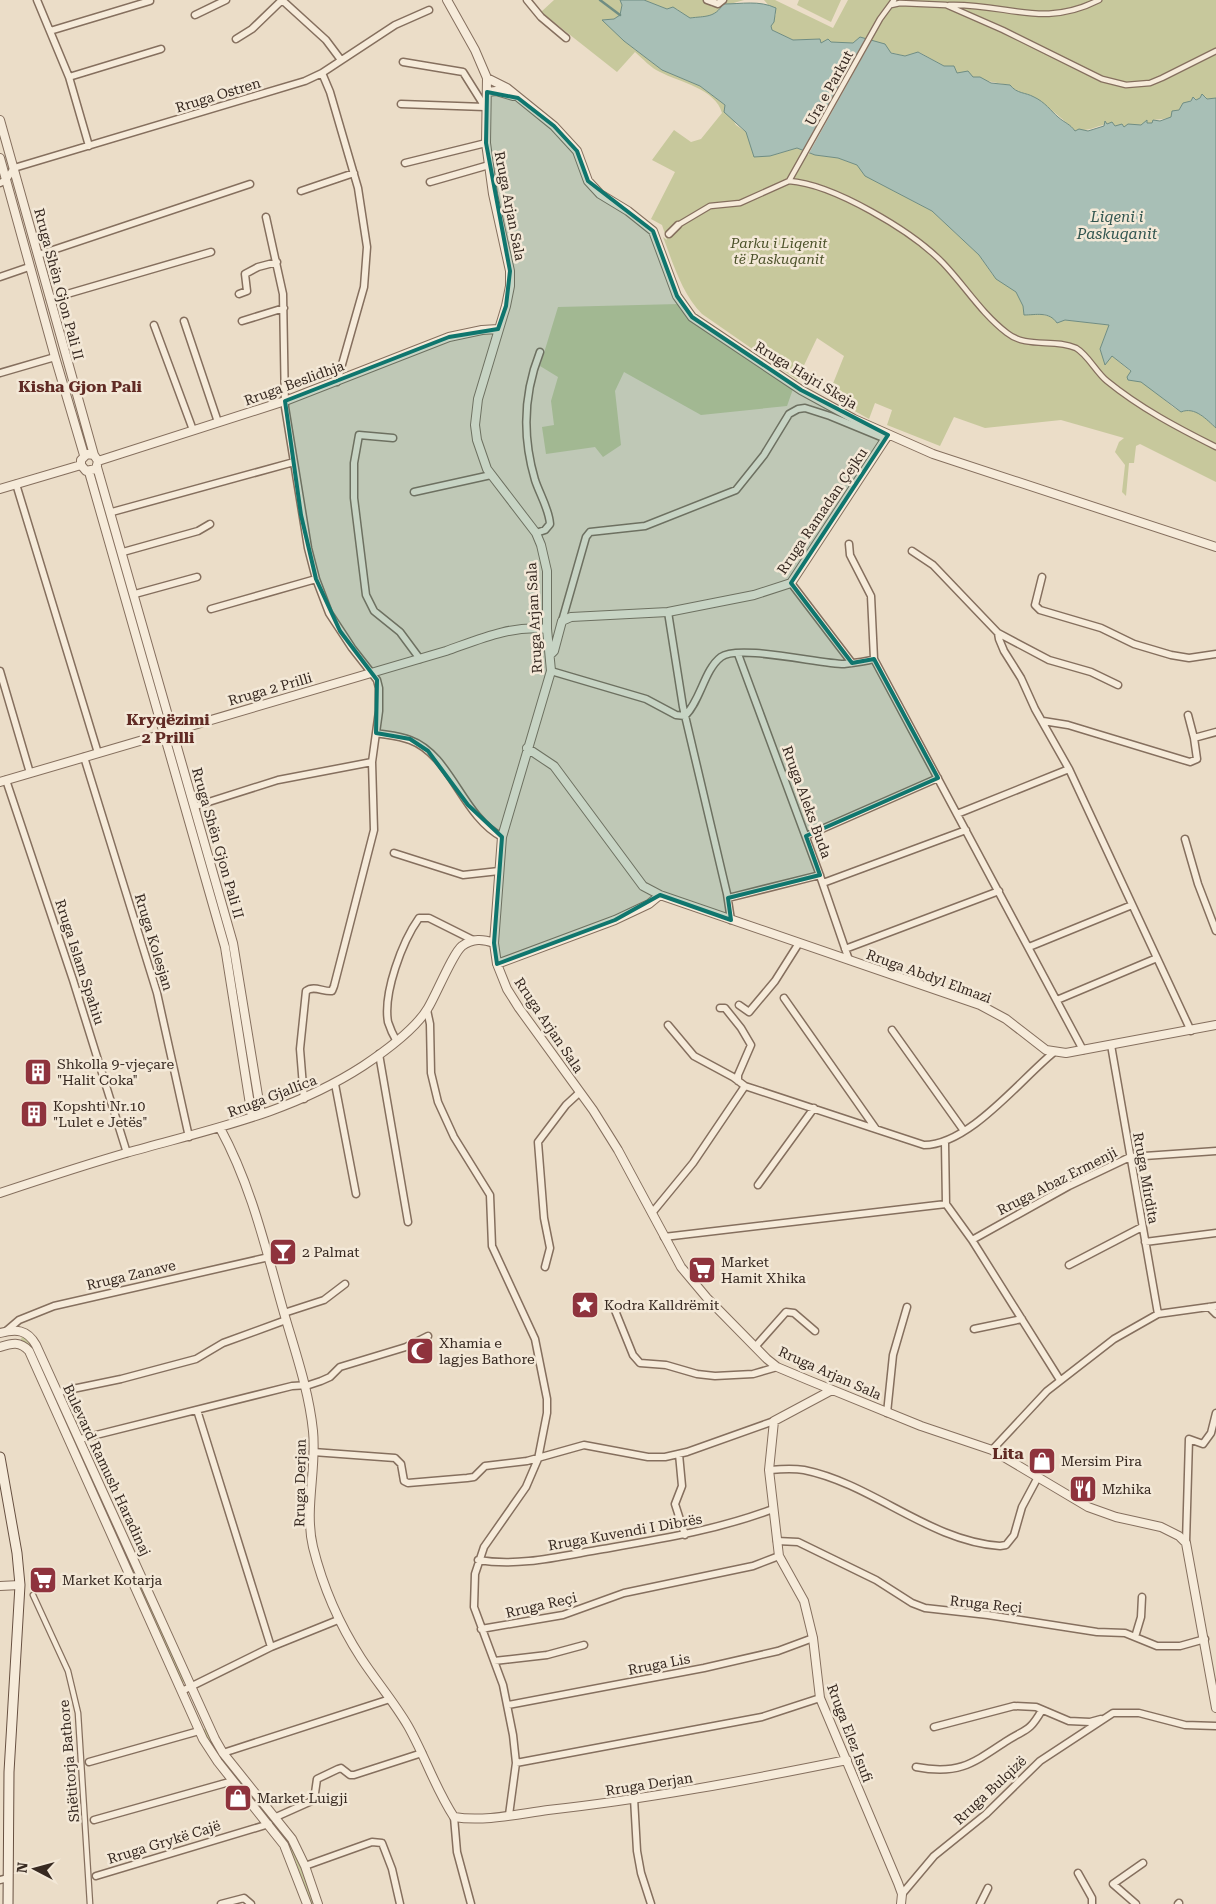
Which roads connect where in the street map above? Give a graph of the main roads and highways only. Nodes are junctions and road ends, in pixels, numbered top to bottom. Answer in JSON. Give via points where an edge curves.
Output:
{"nodes":[{"id":1,"x":0,"y":1457,"type":"edge"},
{"id":2,"x":4,"y":1879,"type":"edge"},
{"id":3,"x":8,"y":1904,"type":"edge"}],
"edges":[{"from":1,"to":2,"type":"main road","via":[[20,1584]]},
{"from":2,"to":3,"type":"main road"}]}
